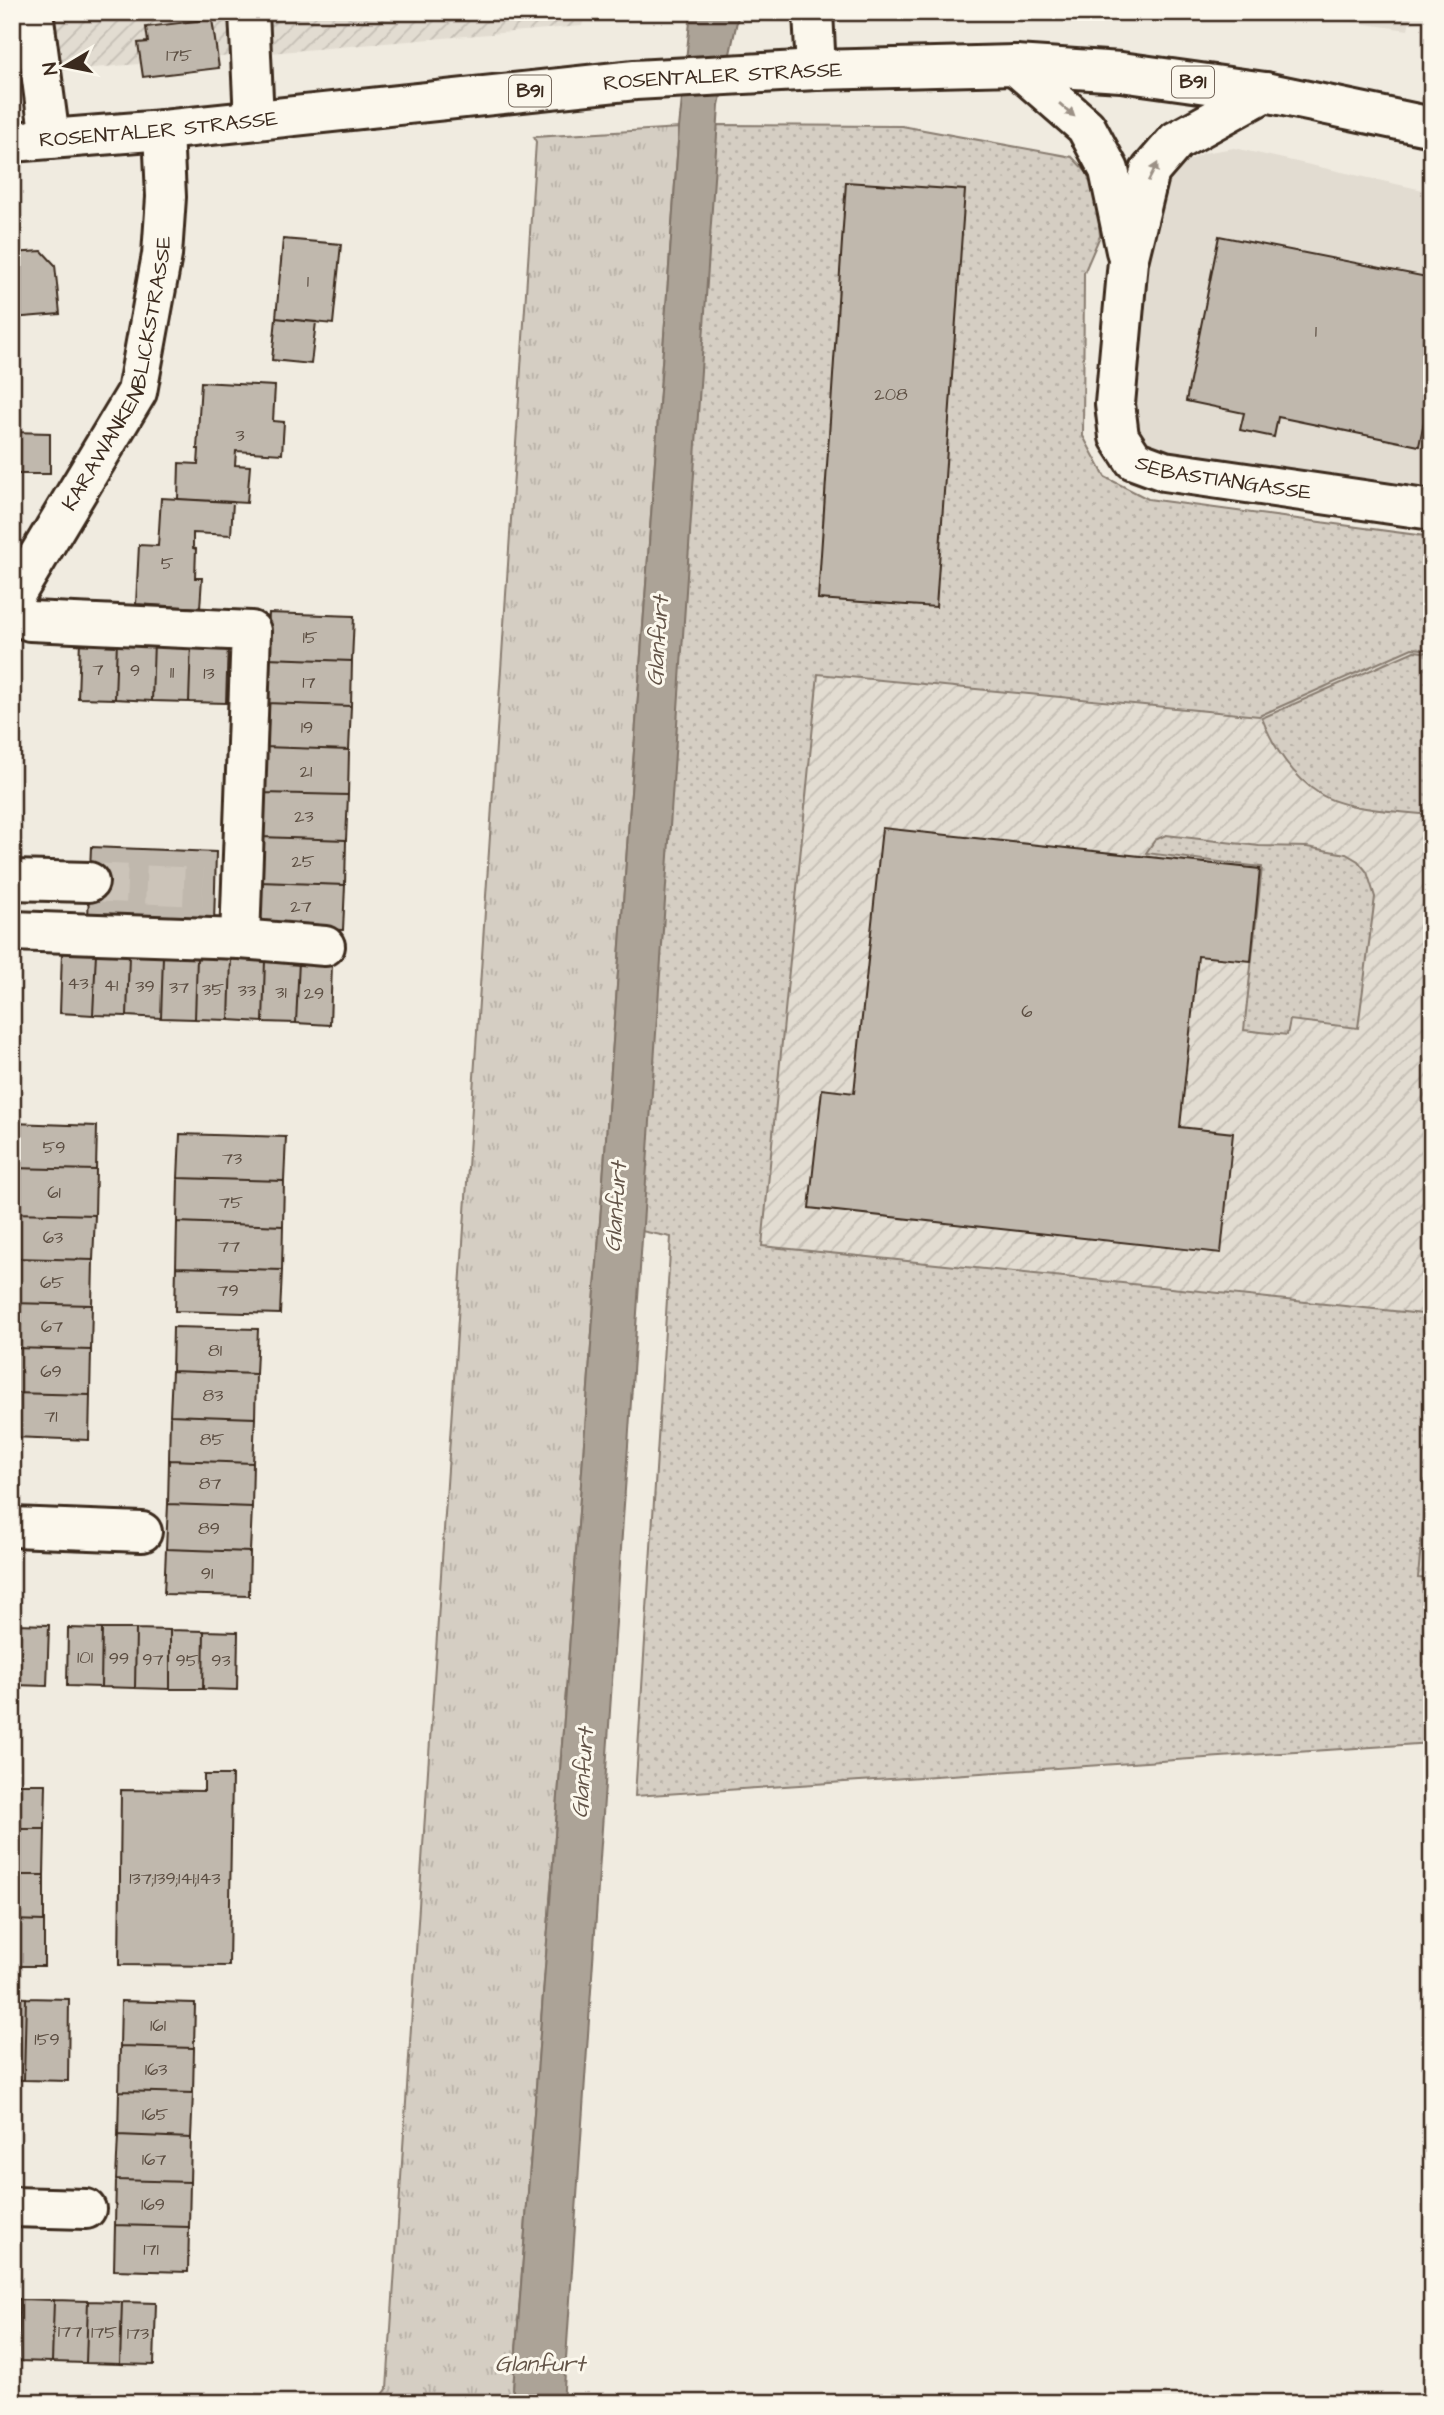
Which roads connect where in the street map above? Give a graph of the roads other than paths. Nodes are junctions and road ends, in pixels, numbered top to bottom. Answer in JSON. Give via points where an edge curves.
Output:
{"nodes":[{"id":1,"x":33,"y":12,"type":"edge"},
{"id":2,"x":249,"y":12,"type":"edge"},
{"id":3,"x":813,"y":12,"type":"edge"},
{"id":4,"x":1015,"y":65,"type":"junction"},
{"id":5,"x":800,"y":71,"type":"junction"},
{"id":6,"x":1265,"y":92,"type":"junction"},
{"id":7,"x":254,"y":120,"type":"junction"},
{"id":8,"x":1432,"y":127,"type":"edge"},
{"id":9,"x":163,"y":130,"type":"junction"},
{"id":10,"x":50,"y":139,"type":"junction"},
{"id":11,"x":12,"y":142,"type":"edge"},
{"id":12,"x":1128,"y":261,"type":"junction"},
{"id":13,"x":1432,"y":510,"type":"edge"},
{"id":14,"x":12,"y":600,"type":"edge"},
{"id":15,"x":12,"y":614,"type":"edge"},
{"id":16,"x":12,"y":880,"type":"edge"},
{"id":17,"x":89,"y":882,"type":"tunnel mouth"},
{"id":18,"x":12,"y":931,"type":"edge"},
{"id":19,"x":240,"y":939,"type":"junction"},
{"id":20,"x":325,"y":946,"type":"dead end"},
{"id":21,"x":12,"y":1527,"type":"edge"},
{"id":22,"x":142,"y":1532,"type":"dead end"},
{"id":23,"x":12,"y":2207,"type":"edge"},
{"id":24,"x":86,"y":2209,"type":"dead end"}],
"edges":[{"from":1,"to":10,"type":"street"},
{"from":2,"to":7,"type":"street"},
{"from":3,"to":5,"type":"street"},
{"from":4,"to":5,"type":"street","name":"ROSENTALER STRASSE","number":"B91"},
{"from":4,"to":6,"type":"street","name":"ROSENTALER STRASSE","number":"B91","via":[[1121,72]]},
{"from":4,"to":12,"type":"street","name":"SEBASTIANGASSE","one_way":true,"via":[[1086,127],[1109,170]]},
{"from":5,"to":7,"type":"street","name":"ROSENTALER STRASSE","number":"B91","via":[[635,80]]},
{"from":6,"to":8,"type":"street","name":"ROSENTALER STRASSE","number":"B91"},
{"from":12,"to":6,"type":"street","name":"SEBASTIANGASSE","one_way":true,"via":[[1150,172],[1175,141]]},
{"from":7,"to":9,"type":"street","name":"ROSENTALER STRASSE","number":"B91"},
{"from":9,"to":10,"type":"street","name":"ROSENTALER STRASSE","number":"B91"},
{"from":9,"to":14,"type":"street","name":"KARAWANKENBLICKSTRASSE","via":[[166,197],[162,255],[137,392]]},
{"from":10,"to":11,"type":"street","name":"ROSENTALER STRASSE","number":"B91"},
{"from":12,"to":13,"type":"street","name":"SEBASTIANGASSE","via":[[1115,404],[1119,437],[1134,460],[1164,471]]},
{"from":15,"to":19,"type":"street","via":[[30,621],[251,631]]},
{"from":16,"to":17,"type":"street"},
{"from":18,"to":19,"type":"street"},
{"from":19,"to":20,"type":"street"},
{"from":21,"to":22,"type":"street"},
{"from":23,"to":24,"type":"street"}]}
